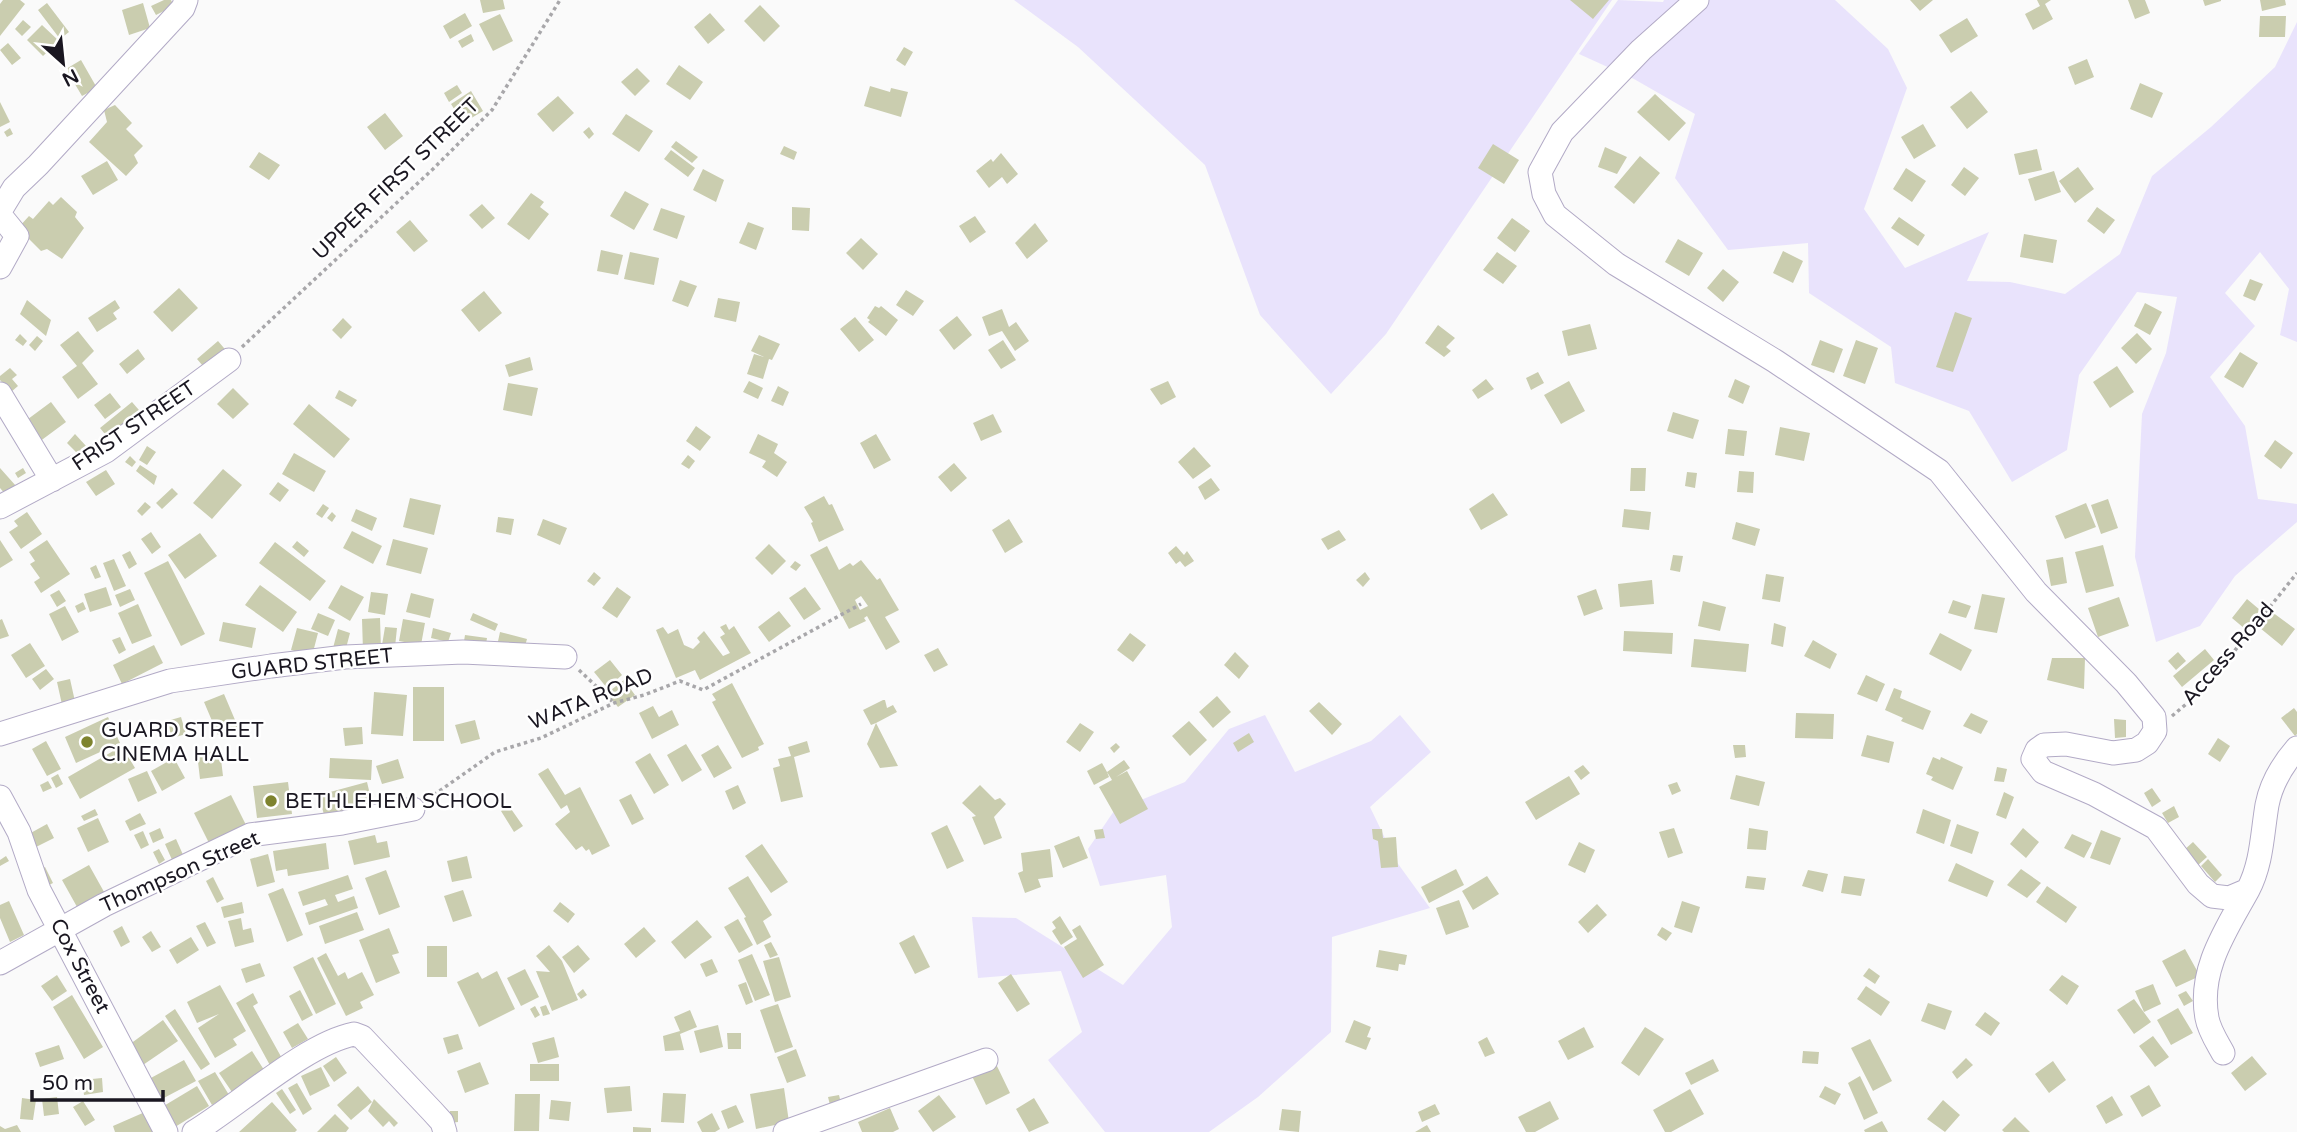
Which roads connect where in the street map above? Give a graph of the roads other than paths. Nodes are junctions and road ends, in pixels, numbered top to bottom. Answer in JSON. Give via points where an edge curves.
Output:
{"nodes":[{"id":1,"x":187,"y":0,"type":"edge"},
{"id":2,"x":1697,"y":0,"type":"edge"},
{"id":3,"x":0,"y":213,"type":"edge"},
{"id":4,"x":0,"y":267,"type":"edge"},
{"id":5,"x":229,"y":360,"type":"road end"},
{"id":6,"x":0,"y":394,"type":"edge"},
{"id":7,"x":52,"y":480,"type":"junction"},
{"id":8,"x":0,"y":507,"type":"edge"},
{"id":9,"x":565,"y":657,"type":"road end"},
{"id":10,"x":0,"y":734,"type":"edge"},
{"id":11,"x":2297,"y":748,"type":"edge"},
{"id":12,"x":0,"y":797,"type":"edge"},
{"id":13,"x":413,"y":809,"type":"road end"},
{"id":14,"x":2248,"y":890,"type":"junction"},
{"id":15,"x":60,"y":928,"type":"junction"},
{"id":16,"x":0,"y":963,"type":"edge"},
{"id":17,"x":2223,"y":1053,"type":"dead end"},
{"id":18,"x":986,"y":1060,"type":"dead end"},
{"id":19,"x":166,"y":1132,"type":"edge"},
{"id":20,"x":194,"y":1132,"type":"edge"},
{"id":21,"x":445,"y":1132,"type":"edge"},
{"id":22,"x":785,"y":1132,"type":"edge"}],
"edges":[{"from":1,"to":3,"type":"street","via":[[14,188]]},
{"from":2,"to":14,"type":"street","via":[[1562,132],[1540,172],[1555,215],[1616,264],[1775,361],[1939,471],[2036,592],[2154,717],[2155,732],[2136,750],[2113,753],[2066,744],[2044,745],[2033,759],[2043,772],[2156,828],[2198,884],[2213,896],[2229,898]]},
{"from":3,"to":4,"type":"street","via":[[17,236]]},
{"from":5,"to":7,"type":"street","name":"FRIST STREET","via":[[106,451]]},
{"from":6,"to":7,"type":"street"},
{"from":7,"to":8,"type":"street","name":"FRIST STREET"},
{"from":9,"to":10,"type":"street","name":"GUARD STREET","via":[[463,652],[345,657],[271,666],[170,681]]},
{"from":11,"to":14,"type":"street","via":[[2285,762],[2267,802],[2257,873]]},
{"from":12,"to":15,"type":"street","name":"Cox Street"},
{"from":13,"to":15,"type":"street","name":"Thompson Street","via":[[250,835]]},
{"from":14,"to":17,"type":"street","via":[[2215,948],[2206,979],[2207,1021]]},
{"from":15,"to":16,"type":"street","name":"Thompson Street"},
{"from":15,"to":19,"type":"street","name":"Cox Street"},
{"from":18,"to":22,"type":"street"},
{"from":20,"to":21,"type":"street","via":[[295,1063],[355,1034],[442,1122]]}]}
